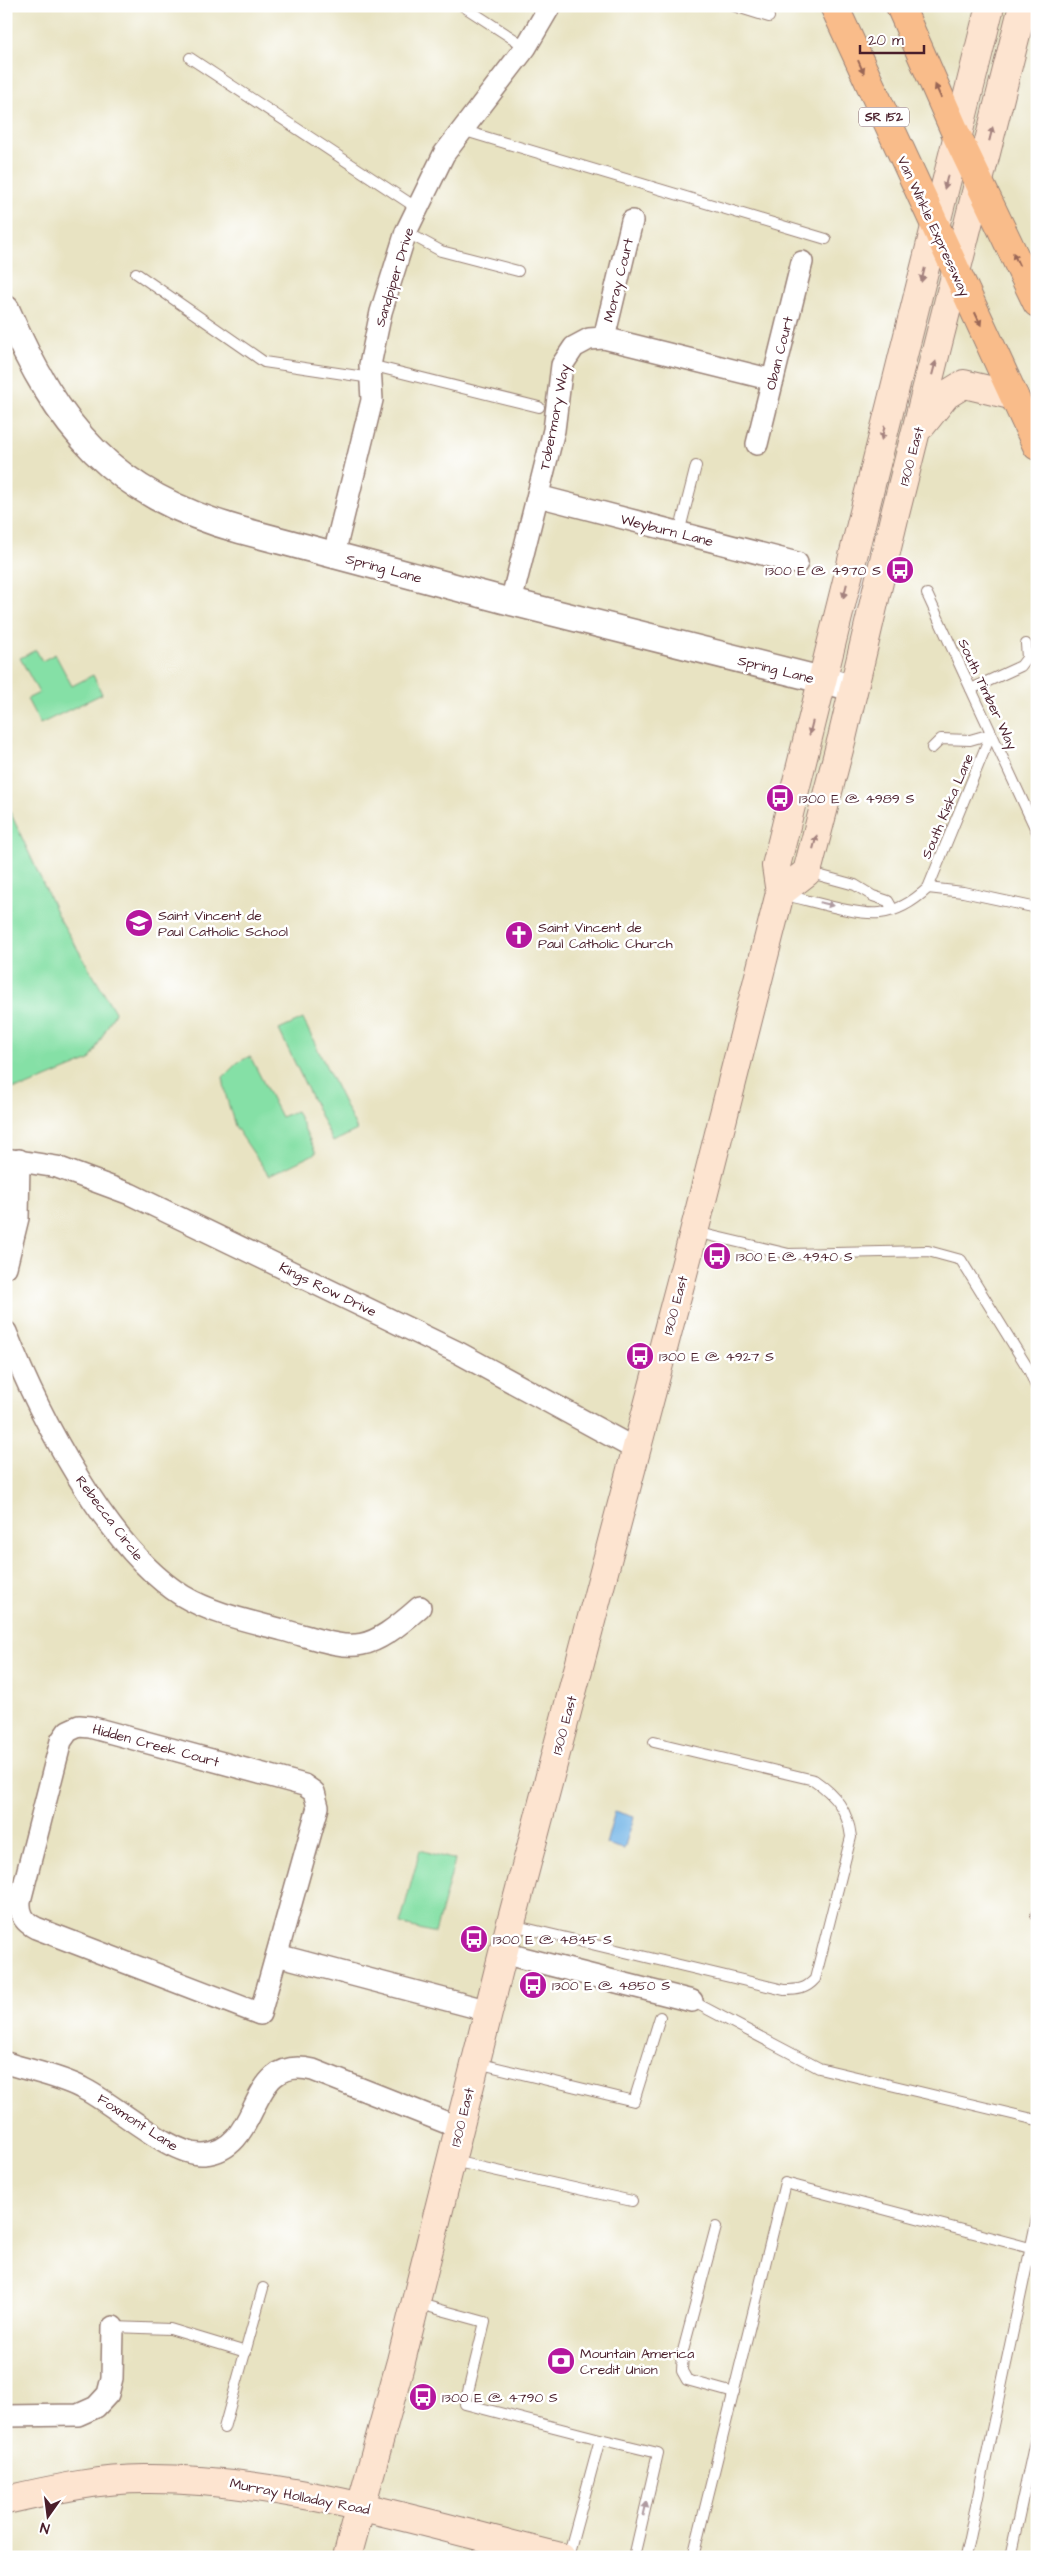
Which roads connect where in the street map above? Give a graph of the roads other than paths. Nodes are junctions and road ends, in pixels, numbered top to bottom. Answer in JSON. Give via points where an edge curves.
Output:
{"nodes":[{"id":1,"x":463,"y":6,"type":"edge"},
{"id":2,"x":550,"y":6,"type":"edge"},
{"id":3,"x":734,"y":6,"type":"edge"},
{"id":4,"x":834,"y":6,"type":"edge"},
{"id":5,"x":900,"y":6,"type":"edge"},
{"id":6,"x":990,"y":6,"type":"edge"},
{"id":7,"x":1023,"y":6,"type":"edge"},
{"id":8,"x":769,"y":18,"type":"dead end"},
{"id":9,"x":526,"y":48,"type":"junction"},
{"id":10,"x":190,"y":58,"type":"dead end"},
{"id":11,"x":462,"y":130,"type":"junction"},
{"id":12,"x":957,"y":136,"type":"junction"},
{"id":13,"x":980,"y":182,"type":"junction"},
{"id":14,"x":417,"y":208,"type":"junction"},
{"id":15,"x":632,"y":222,"type":"dead end"},
{"id":16,"x":935,"y":228,"type":"junction"},
{"id":17,"x":406,"y":232,"type":"junction"},
{"id":18,"x":826,"y":239,"type":"dead end"},
{"id":19,"x":802,"y":262,"type":"dead end"},
{"id":20,"x":518,"y":271,"type":"dead end"},
{"id":21,"x":136,"y":273,"type":"dead end"},
{"id":22,"x":957,"y":275,"type":"junction"},
{"id":23,"x":1037,"y":303,"type":"edge"},
{"id":24,"x":6,"y":309,"type":"edge"},
{"id":25,"x":604,"y":338,"type":"junction"},
{"id":26,"x":371,"y":372,"type":"junction"},
{"id":27,"x":773,"y":380,"type":"junction"},
{"id":28,"x":1014,"y":396,"type":"junction"},
{"id":29,"x":539,"y":407,"type":"dead end"},
{"id":30,"x":917,"y":432,"type":"junction"},
{"id":31,"x":757,"y":444,"type":"dead end"},
{"id":32,"x":1037,"y":446,"type":"edge"},
{"id":33,"x":696,"y":466,"type":"dead end"},
{"id":34,"x":538,"y":496,"type":"junction"},
{"id":35,"x":679,"y":533,"type":"junction"},
{"id":36,"x":334,"y":554,"type":"junction"},
{"id":37,"x":797,"y":563,"type":"dead end"},
{"id":38,"x":927,"y":594,"type":"dead end"},
{"id":39,"x":511,"y":602,"type":"junction"},
{"id":40,"x":1026,"y":644,"type":"dead end"},
{"id":41,"x":824,"y":681,"type":"junction"},
{"id":42,"x":854,"y":688,"type":"junction"},
{"id":43,"x":971,"y":689,"type":"junction"},
{"id":44,"x":991,"y":734,"type":"junction"},
{"id":45,"x":932,"y":748,"type":"dead end"},
{"id":46,"x":1037,"y":832,"type":"edge"},
{"id":47,"x":807,"y":872,"type":"junction"},
{"id":48,"x":928,"y":888,"type":"junction"},
{"id":49,"x":780,"y":893,"type":"junction"},
{"id":50,"x":1037,"y":908,"type":"edge"},
{"id":51,"x":893,"y":910,"type":"junction"},
{"id":52,"x":13,"y":1160,"type":"edge"},
{"id":53,"x":694,"y":1232,"type":"junction"},
{"id":54,"x":6,"y":1267,"type":"edge"},
{"id":55,"x":6,"y":1332,"type":"edge"},
{"id":56,"x":1037,"y":1388,"type":"edge"},
{"id":57,"x":637,"y":1450,"type":"junction"},
{"id":58,"x":420,"y":1607,"type":"dead end"},
{"id":59,"x":654,"y":1742,"type":"dead end"},
{"id":60,"x":511,"y":1924,"type":"junction"},
{"id":61,"x":503,"y":1953,"type":"junction"},
{"id":62,"x":277,"y":1955,"type":"junction"},
{"id":63,"x":692,"y":2001,"type":"joint"},
{"id":64,"x":489,"y":2011,"type":"junction"},
{"id":65,"x":660,"y":2016,"type":"dead end"},
{"id":66,"x":6,"y":2063,"type":"edge"},
{"id":67,"x":476,"y":2063,"type":"junction"},
{"id":68,"x":1037,"y":2120,"type":"edge"},
{"id":69,"x":460,"y":2128,"type":"junction"},
{"id":70,"x":451,"y":2161,"type":"junction"},
{"id":71,"x":632,"y":2202,"type":"dead end"},
{"id":72,"x":1037,"y":2218,"type":"edge"},
{"id":73,"x":716,"y":2227,"type":"dead end"},
{"id":74,"x":1030,"y":2248,"type":"junction"},
{"id":75,"x":263,"y":2288,"type":"dead end"},
{"id":76,"x":415,"y":2303,"type":"junction"},
{"id":77,"x":113,"y":2327,"type":"joint"},
{"id":78,"x":246,"y":2352,"type":"junction"},
{"id":79,"x":734,"y":2393,"type":"junction"},
{"id":80,"x":6,"y":2416,"type":"edge"},
{"id":81,"x":224,"y":2428,"type":"dead end"},
{"id":82,"x":1037,"y":2432,"type":"edge"},
{"id":83,"x":600,"y":2439,"type":"junction"},
{"id":84,"x":6,"y":2500,"type":"edge"},
{"id":85,"x":362,"y":2508,"type":"junction"},
{"id":86,"x":347,"y":2557,"type":"edge"},
{"id":87,"x":561,"y":2557,"type":"edge"},
{"id":88,"x":568,"y":2557,"type":"edge"},
{"id":89,"x":634,"y":2557,"type":"edge"},
{"id":90,"x":693,"y":2557,"type":"edge"},
{"id":91,"x":965,"y":2557,"type":"edge"},
{"id":92,"x":1010,"y":2557,"type":"edge"}],
"edges":[{"from":1,"to":9,"type":"lane"},
{"from":2,"to":9,"type":"street","name":"Sandpiper Drive"},
{"from":3,"to":8,"type":"lane"},
{"from":4,"to":16,"type":"main road","name":"Van Winkle Expressway","number":"SR 152","one_way":true},
{"from":12,"to":5,"type":"main road","one_way":true},
{"from":6,"to":12,"type":"main road","name":"1300 East"},
{"from":13,"to":7,"type":"main road","name":"1300 East","one_way":true},
{"from":9,"to":11,"type":"street","name":"Sandpiper Drive"},
{"from":10,"to":14,"type":"lane"},
{"from":11,"to":14,"type":"street","name":"Sandpiper Drive","via":[[440,163]]},
{"from":11,"to":18,"type":"lane"},
{"from":12,"to":13,"type":"main road"},
{"from":12,"to":16,"type":"main road","name":"1300 East","one_way":true},
{"from":13,"to":22,"type":"main road","name":"1300 East"},
{"from":23,"to":13,"type":"main road","one_way":true},
{"from":14,"to":17,"type":"street","name":"Sandpiper Drive"},
{"from":15,"to":25,"type":"street","name":"Moray Court"},
{"from":16,"to":22,"type":"main road","name":"Van Winkle Expressway","number":"SR 152"},
{"from":16,"to":41,"type":"main road","name":"1300 East","one_way":true},
{"from":17,"to":20,"type":"lane","via":[[441,251]]},
{"from":17,"to":26,"type":"street","name":"Sandpiper Drive","via":[[381,312]]},
{"from":19,"to":27,"type":"street","name":"Oban Court"},
{"from":21,"to":26,"type":"lane","via":[[264,362]]},
{"from":22,"to":28,"type":"main road","name":"Van Winkle Expressway","number":"SR 152","one_way":true},
{"from":30,"to":22,"type":"main road","name":"1300 East","one_way":true},
{"from":24,"to":36,"type":"street","name":"Spring Lane","via":[[39,375],[69,422],[92,449],[131,483],[164,503],[200,518]]},
{"from":25,"to":27,"type":"street","name":"Tobermory Way"},
{"from":25,"to":34,"type":"street","name":"Tobermory Way","via":[[581,342],[564,358],[554,430]]},
{"from":26,"to":29,"type":"lane"},
{"from":26,"to":36,"type":"street","name":"Sandpiper Drive","via":[[372,400]]},
{"from":27,"to":31,"type":"street","name":"Oban Court"},
{"from":28,"to":30,"type":"main road","via":[[964,384],[946,396]]},
{"from":28,"to":32,"type":"main road","name":"Van Winkle Expressway","number":"SR 152"},
{"from":30,"to":42,"type":"main road","name":"1300 East"},
{"from":33,"to":35,"type":"lane"},
{"from":34,"to":35,"type":"street","name":"Weyburn Lane"},
{"from":34,"to":39,"type":"street","name":"Tobermory Way"},
{"from":35,"to":37,"type":"street","name":"Weyburn Lane"},
{"from":36,"to":39,"type":"street","name":"Spring Lane"},
{"from":38,"to":43,"type":"lane","name":"South Timber Way"},
{"from":39,"to":41,"type":"street","name":"Spring Lane"},
{"from":40,"to":43,"type":"lane","via":[[1027,658],[1021,666]]},
{"from":41,"to":42,"type":"street","name":"Spring Lane"},
{"from":41,"to":49,"type":"main road","name":"1300 East","one_way":true,"via":[[776,866]]},
{"from":47,"to":42,"type":"main road","name":"1300 East","one_way":true},
{"from":43,"to":44,"type":"lane","name":"South Timber Way"},
{"from":44,"to":45,"type":"lane","via":[[970,740],[941,739]]},
{"from":44,"to":46,"type":"lane","name":"South Timber Way"},
{"from":44,"to":48,"type":"lane","name":"South Kiska Lane"},
{"from":47,"to":49,"type":"main road"},
{"from":47,"to":51,"type":"lane","via":[[855,885],[888,901]]},
{"from":48,"to":50,"type":"lane"},
{"from":48,"to":51,"type":"lane","via":[[914,901]]},
{"from":49,"to":51,"type":"lane","one_way":true,"via":[[855,911],[879,914]]},
{"from":49,"to":53,"type":"main road","name":"1300 East"},
{"from":52,"to":54,"type":"street","via":[[18,1218]]},
{"from":52,"to":57,"type":"street","name":"Kings Row Drive","via":[[57,1167],[130,1194],[450,1348]]},
{"from":53,"to":56,"type":"lane","via":[[789,1254],[928,1251],[962,1260]]},
{"from":53,"to":57,"type":"main road","name":"1300 East"},
{"from":55,"to":58,"type":"street","name":"Rebecca Circle","via":[[36,1401],[79,1477],[128,1546],[154,1574],[183,1595],[225,1614],[354,1646],[386,1636]]},
{"from":57,"to":60,"type":"main road","name":"1300 East"},
{"from":59,"to":60,"type":"lane","via":[[814,1780],[830,1791],[842,1806],[851,1837],[815,1979],[798,1990],[784,1990]]},
{"from":60,"to":61,"type":"main road","name":"1300 East"},
{"from":61,"to":63,"type":"street"},
{"from":61,"to":64,"type":"main road","name":"1300 East"},
{"from":62,"to":62,"type":"street","name":"Hidden Creek Court","via":[[318,1807],[314,1792],[304,1785],[90,1727],[79,1726],[68,1731],[60,1741],[20,1901],[24,1921],[260,2014]]},
{"from":62,"to":64,"type":"street"},
{"from":63,"to":68,"type":"lane","via":[[819,2068]]},
{"from":64,"to":67,"type":"main road","name":"1300 East"},
{"from":65,"to":67,"type":"lane","via":[[634,2102]]},
{"from":66,"to":69,"type":"street","name":"Foxmont Lane","via":[[81,2087],[174,2146],[198,2154],[222,2149],[236,2139],[268,2081],[280,2072],[296,2067],[313,2070]]},
{"from":67,"to":69,"type":"main road","name":"1300 East"},
{"from":69,"to":70,"type":"main road","name":"1300 East"},
{"from":70,"to":71,"type":"lane"},
{"from":70,"to":76,"type":"main road","name":"1300 East"},
{"from":72,"to":74,"type":"lane"},
{"from":73,"to":79,"type":"lane","via":[[683,2351],[682,2371],[687,2380]]},
{"from":74,"to":79,"type":"lane","via":[[785,2183]]},
{"from":74,"to":91,"type":"lane"},
{"from":75,"to":78,"type":"lane"},
{"from":76,"to":83,"type":"lane","via":[[485,2322],[465,2404]]},
{"from":76,"to":85,"type":"main road","name":"1300 East"},
{"from":77,"to":78,"type":"lane","via":[[170,2329]]},
{"from":77,"to":80,"type":"street","via":[[112,2378],[108,2394],[96,2407],[78,2415]]},
{"from":78,"to":81,"type":"lane"},
{"from":79,"to":90,"type":"lane"},
{"from":82,"to":92,"type":"lane"},
{"from":83,"to":88,"type":"lane"},
{"from":89,"to":83,"type":"lane","one_way":true,"via":[[658,2453]]},
{"from":84,"to":85,"type":"main road","name":"Murray Holladay Road","via":[[66,2487],[143,2478],[227,2482],[314,2496]]},
{"from":85,"to":86,"type":"main road","name":"1300 East"},
{"from":85,"to":87,"type":"main road","name":"Murray Holladay Road"}]}
